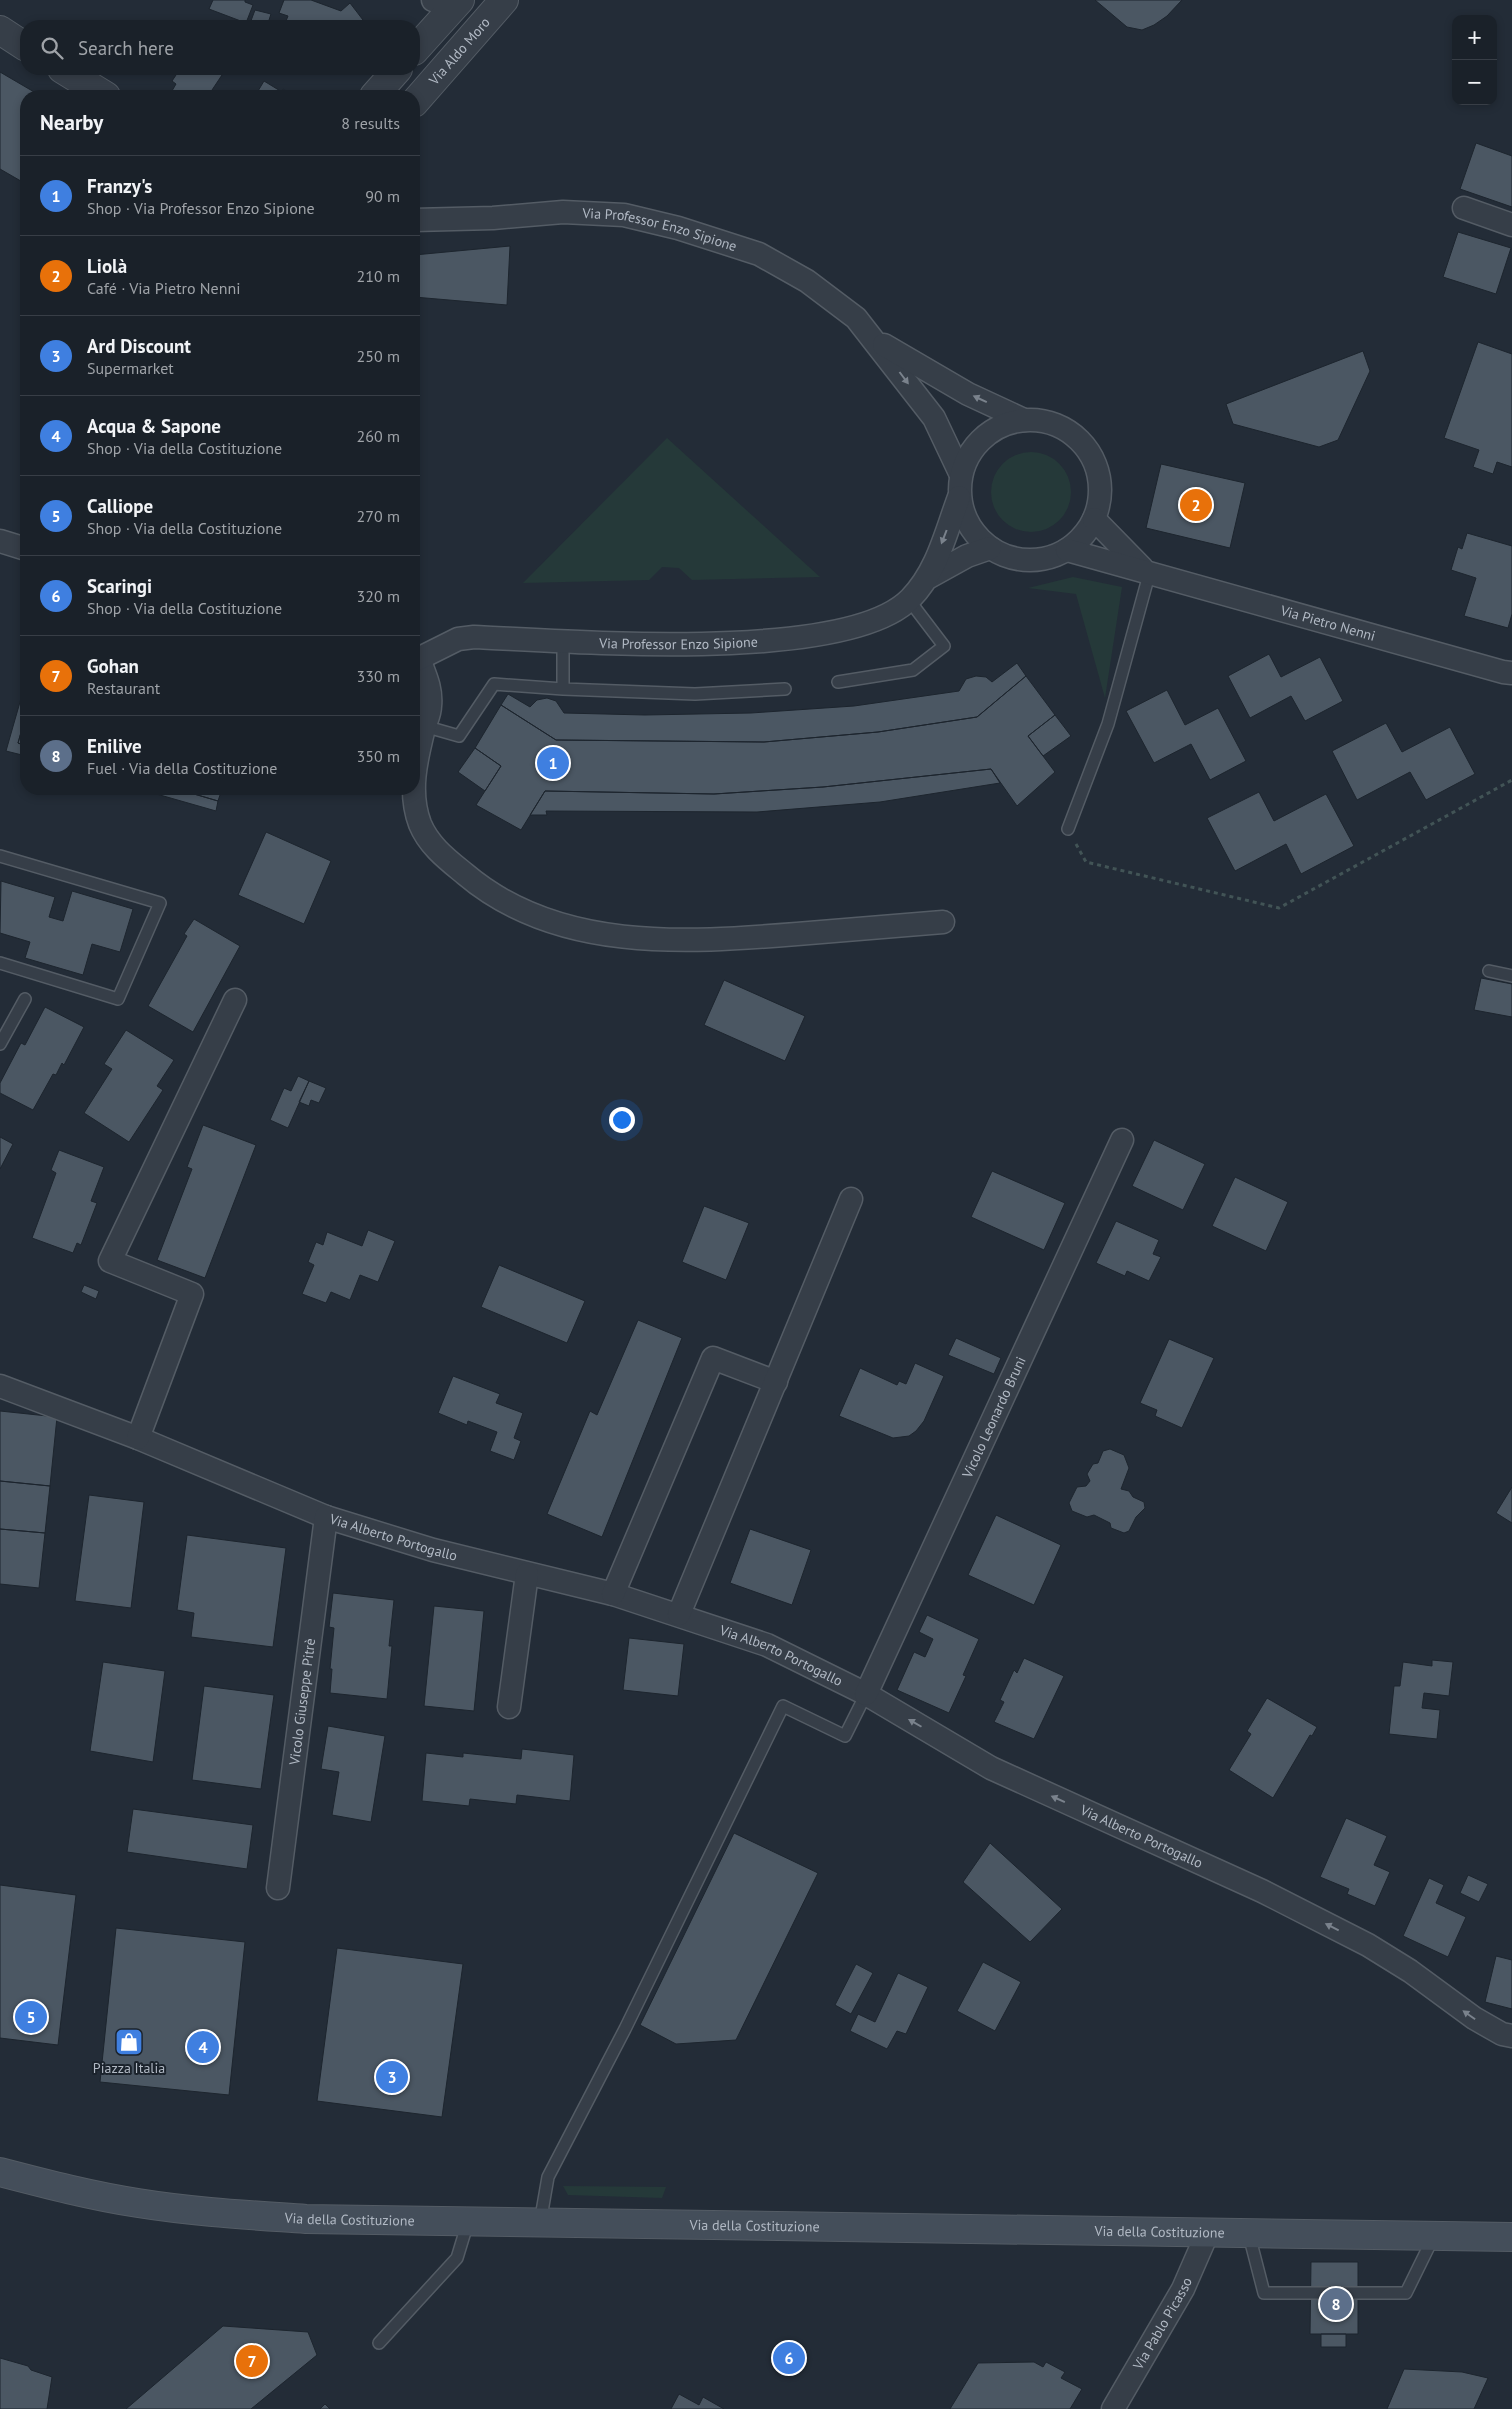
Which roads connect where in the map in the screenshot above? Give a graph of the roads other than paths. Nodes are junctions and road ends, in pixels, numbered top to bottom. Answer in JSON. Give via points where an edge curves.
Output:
{"nodes":[{"id":1,"x":504,"y":0,"type":"edge"},
{"id":2,"x":448,"y":2,"type":"edge"},
{"id":3,"x":0,"y":30,"type":"edge"},
{"id":4,"x":20,"y":42,"type":"edge"},
{"id":5,"x":420,"y":42,"type":"edge"},
{"id":6,"x":72,"y":75,"type":"edge"},
{"id":7,"x":393,"y":75,"type":"edge"},
{"id":8,"x":96,"y":90,"type":"edge"},
{"id":9,"x":379,"y":90,"type":"edge"},
{"id":10,"x":420,"y":96,"type":"edge"},
{"id":11,"x":1464,"y":208,"type":"dead end"},
{"id":12,"x":420,"y":220,"type":"edge"},
{"id":13,"x":1512,"y":225,"type":"edge"},
{"id":14,"x":875,"y":339,"type":"junction"},
{"id":15,"x":1024,"y":420,"type":"junction"},
{"id":16,"x":960,"y":475,"type":"junction"},
{"id":17,"x":960,"y":497,"type":"junction"},
{"id":18,"x":1094,"y":519,"type":"junction"},
{"id":19,"x":0,"y":542,"type":"edge"},
{"id":20,"x":20,"y":547,"type":"edge"},
{"id":21,"x":990,"y":548,"type":"junction"},
{"id":22,"x":1067,"y":550,"type":"junction"},
{"id":23,"x":1147,"y":571,"type":"junction"},
{"id":24,"x":929,"y":577,"type":"junction"},
{"id":25,"x":909,"y":600,"type":"junction"},
{"id":26,"x":563,"y":641,"type":"junction"},
{"id":27,"x":420,"y":658,"type":"edge"},
{"id":28,"x":420,"y":668,"type":"edge"},
{"id":29,"x":1512,"y":673,"type":"edge"},
{"id":30,"x":838,"y":682,"type":"dead end"},
{"id":31,"x":563,"y":689,"type":"junction"},
{"id":32,"x":785,"y":689,"type":"dead end"},
{"id":33,"x":424,"y":726,"type":"junction"},
{"id":34,"x":420,"y":745,"type":"edge"},
{"id":35,"x":414,"y":795,"type":"edge"},
{"id":36,"x":1068,"y":829,"type":"road end"},
{"id":37,"x":0,"y":856,"type":"edge"},
{"id":38,"x":943,"y":922,"type":"dead end"},
{"id":39,"x":0,"y":963,"type":"edge"},
{"id":40,"x":1488,"y":970,"type":"dead end"},
{"id":41,"x":1512,"y":976,"type":"edge"},
{"id":42,"x":25,"y":999,"type":"dead end"},
{"id":43,"x":234,"y":1000,"type":"dead end"},
{"id":44,"x":0,"y":1044,"type":"edge"},
{"id":45,"x":1122,"y":1140,"type":"dead end"},
{"id":46,"x":851,"y":1199,"type":"dead end"},
{"id":47,"x":776,"y":1382,"type":"junction"},
{"id":48,"x":0,"y":1386,"type":"edge"},
{"id":49,"x":138,"y":1438,"type":"junction"},
{"id":50,"x":326,"y":1517,"type":"junction"},
{"id":51,"x":527,"y":1574,"type":"junction"},
{"id":52,"x":613,"y":1594,"type":"junction"},
{"id":53,"x":679,"y":1614,"type":"junction"},
{"id":54,"x":866,"y":1694,"type":"junction"},
{"id":55,"x":509,"y":1707,"type":"dead end"},
{"id":56,"x":278,"y":1888,"type":"dead end"},
{"id":57,"x":1512,"y":2036,"type":"edge"},
{"id":58,"x":0,"y":2172,"type":"edge"},
{"id":59,"x":468,"y":2222,"type":"junction"},
{"id":60,"x":540,"y":2223,"type":"junction"},
{"id":61,"x":1207,"y":2234,"type":"junction"},
{"id":62,"x":1249,"y":2235,"type":"junction"},
{"id":63,"x":1434,"y":2236,"type":"junction"},
{"id":64,"x":1512,"y":2237,"type":"edge"},
{"id":65,"x":379,"y":2343,"type":"dead end"},
{"id":66,"x":1113,"y":2409,"type":"edge"}],
"edges":[{"from":1,"to":10,"type":"street","name":"Via Aldo Moro"},
{"from":2,"to":5,"type":"street"},
{"from":3,"to":4,"type":"street"},
{"from":6,"to":8,"type":"street"},
{"from":7,"to":9,"type":"street"},
{"from":11,"to":13,"type":"street"},
{"from":12,"to":14,"type":"street","name":"Via Professor Enzo Sipione","via":[[563,212],[624,215],[678,228],[759,254],[807,281],[856,318]]},
{"from":15,"to":14,"type":"street","one_way":true,"via":[[968,394]]},
{"from":14,"to":16,"type":"street","one_way":true,"via":[[934,418]]},
{"from":15,"to":16,"type":"street","via":[[1002,425],[983,438],[969,454]]},
{"from":15,"to":18,"type":"street","via":[[1045,421],[1081,441],[1093,458],[1099,478],[1100,499]]},
{"from":16,"to":17,"type":"street"},
{"from":17,"to":21,"type":"street","via":[[964,517]]},
{"from":17,"to":24,"type":"street","one_way":true},
{"from":18,"to":22,"type":"street","via":[[1083,536]]},
{"from":18,"to":23,"type":"street"},
{"from":19,"to":20,"type":"street"},
{"from":21,"to":22,"type":"street","via":[[1015,559],[1042,560]]},
{"from":21,"to":24,"type":"street","via":[[967,556]]},
{"from":22,"to":23,"type":"street","name":"Via Pietro Nenni"},
{"from":23,"to":29,"type":"street","name":"Via Pietro Nenni"},
{"from":23,"to":36,"type":"lane","via":[[1108,724]]},
{"from":24,"to":25,"type":"street","name":"Via Professor Enzo Sipione"},
{"from":25,"to":26,"type":"street","name":"Via Professor Enzo Sipione","via":[[877,620],[806,636],[694,646]]},
{"from":25,"to":30,"type":"lane","via":[[944,646],[913,670]]},
{"from":26,"to":27,"type":"street","name":"Via Professor Enzo Sipione","via":[[474,637],[458,640]]},
{"from":26,"to":31,"type":"lane"},
{"from":28,"to":33,"type":"street","via":[[429,685],[430,708]]},
{"from":31,"to":32,"type":"lane","via":[[696,694]]},
{"from":31,"to":33,"type":"lane","via":[[494,684],[459,736]]},
{"from":33,"to":34,"type":"street"},
{"from":35,"to":38,"type":"street","via":[[421,825],[435,849],[477,885],[548,921],[598,934],[658,941],[740,939]]},
{"from":37,"to":39,"type":"lane","via":[[160,903],[118,999]]},
{"from":40,"to":41,"type":"lane"},
{"from":42,"to":44,"type":"lane"},
{"from":43,"to":49,"type":"street","via":[[110,1261],[192,1294]]},
{"from":45,"to":54,"type":"street","name":"Vicolo Leonardo Bruni"},
{"from":46,"to":47,"type":"street"},
{"from":47,"to":52,"type":"street","via":[[713,1358]]},
{"from":47,"to":53,"type":"street"},
{"from":48,"to":49,"type":"street","name":"Via Alberto Portogallo"},
{"from":49,"to":50,"type":"street","name":"Via Alberto Portogallo"},
{"from":50,"to":51,"type":"street","name":"Via Alberto Portogallo","via":[[433,1550]]},
{"from":50,"to":56,"type":"street","name":"Vicolo Giuseppe Pitrè"},
{"from":51,"to":52,"type":"street","name":"Via Alberto Portogallo"},
{"from":51,"to":55,"type":"street"},
{"from":52,"to":53,"type":"street","name":"Via Alberto Portogallo"},
{"from":53,"to":54,"type":"street","name":"Via Alberto Portogallo","via":[[767,1645]]},
{"from":57,"to":54,"type":"street","name":"Via Alberto Portogallo","one_way":true,"via":[[1474,2018],[1368,1944],[1262,1891],[991,1768]]},
{"from":54,"to":60,"type":"lane","via":[[845,1736],[783,1706],[625,2029],[548,2177]]},
{"from":58,"to":59,"type":"main road","name":"Via della Costituzione","via":[[136,2203],[230,2214]]},
{"from":59,"to":60,"type":"main road","name":"Via della Costituzione"},
{"from":59,"to":65,"type":"lane","via":[[457,2258]]},
{"from":60,"to":61,"type":"main road","name":"Via della Costituzione"},
{"from":61,"to":62,"type":"main road","name":"Via della Costituzione"},
{"from":61,"to":66,"type":"street","name":"Via Pablo Picasso","via":[[1183,2289]]},
{"from":62,"to":63,"type":"main road","name":"Via della Costituzione"},
{"from":62,"to":63,"type":"lane","via":[[1264,2292],[1274,2293],[1406,2293]]},
{"from":63,"to":64,"type":"main road","name":"Via della Costituzione"}]}
